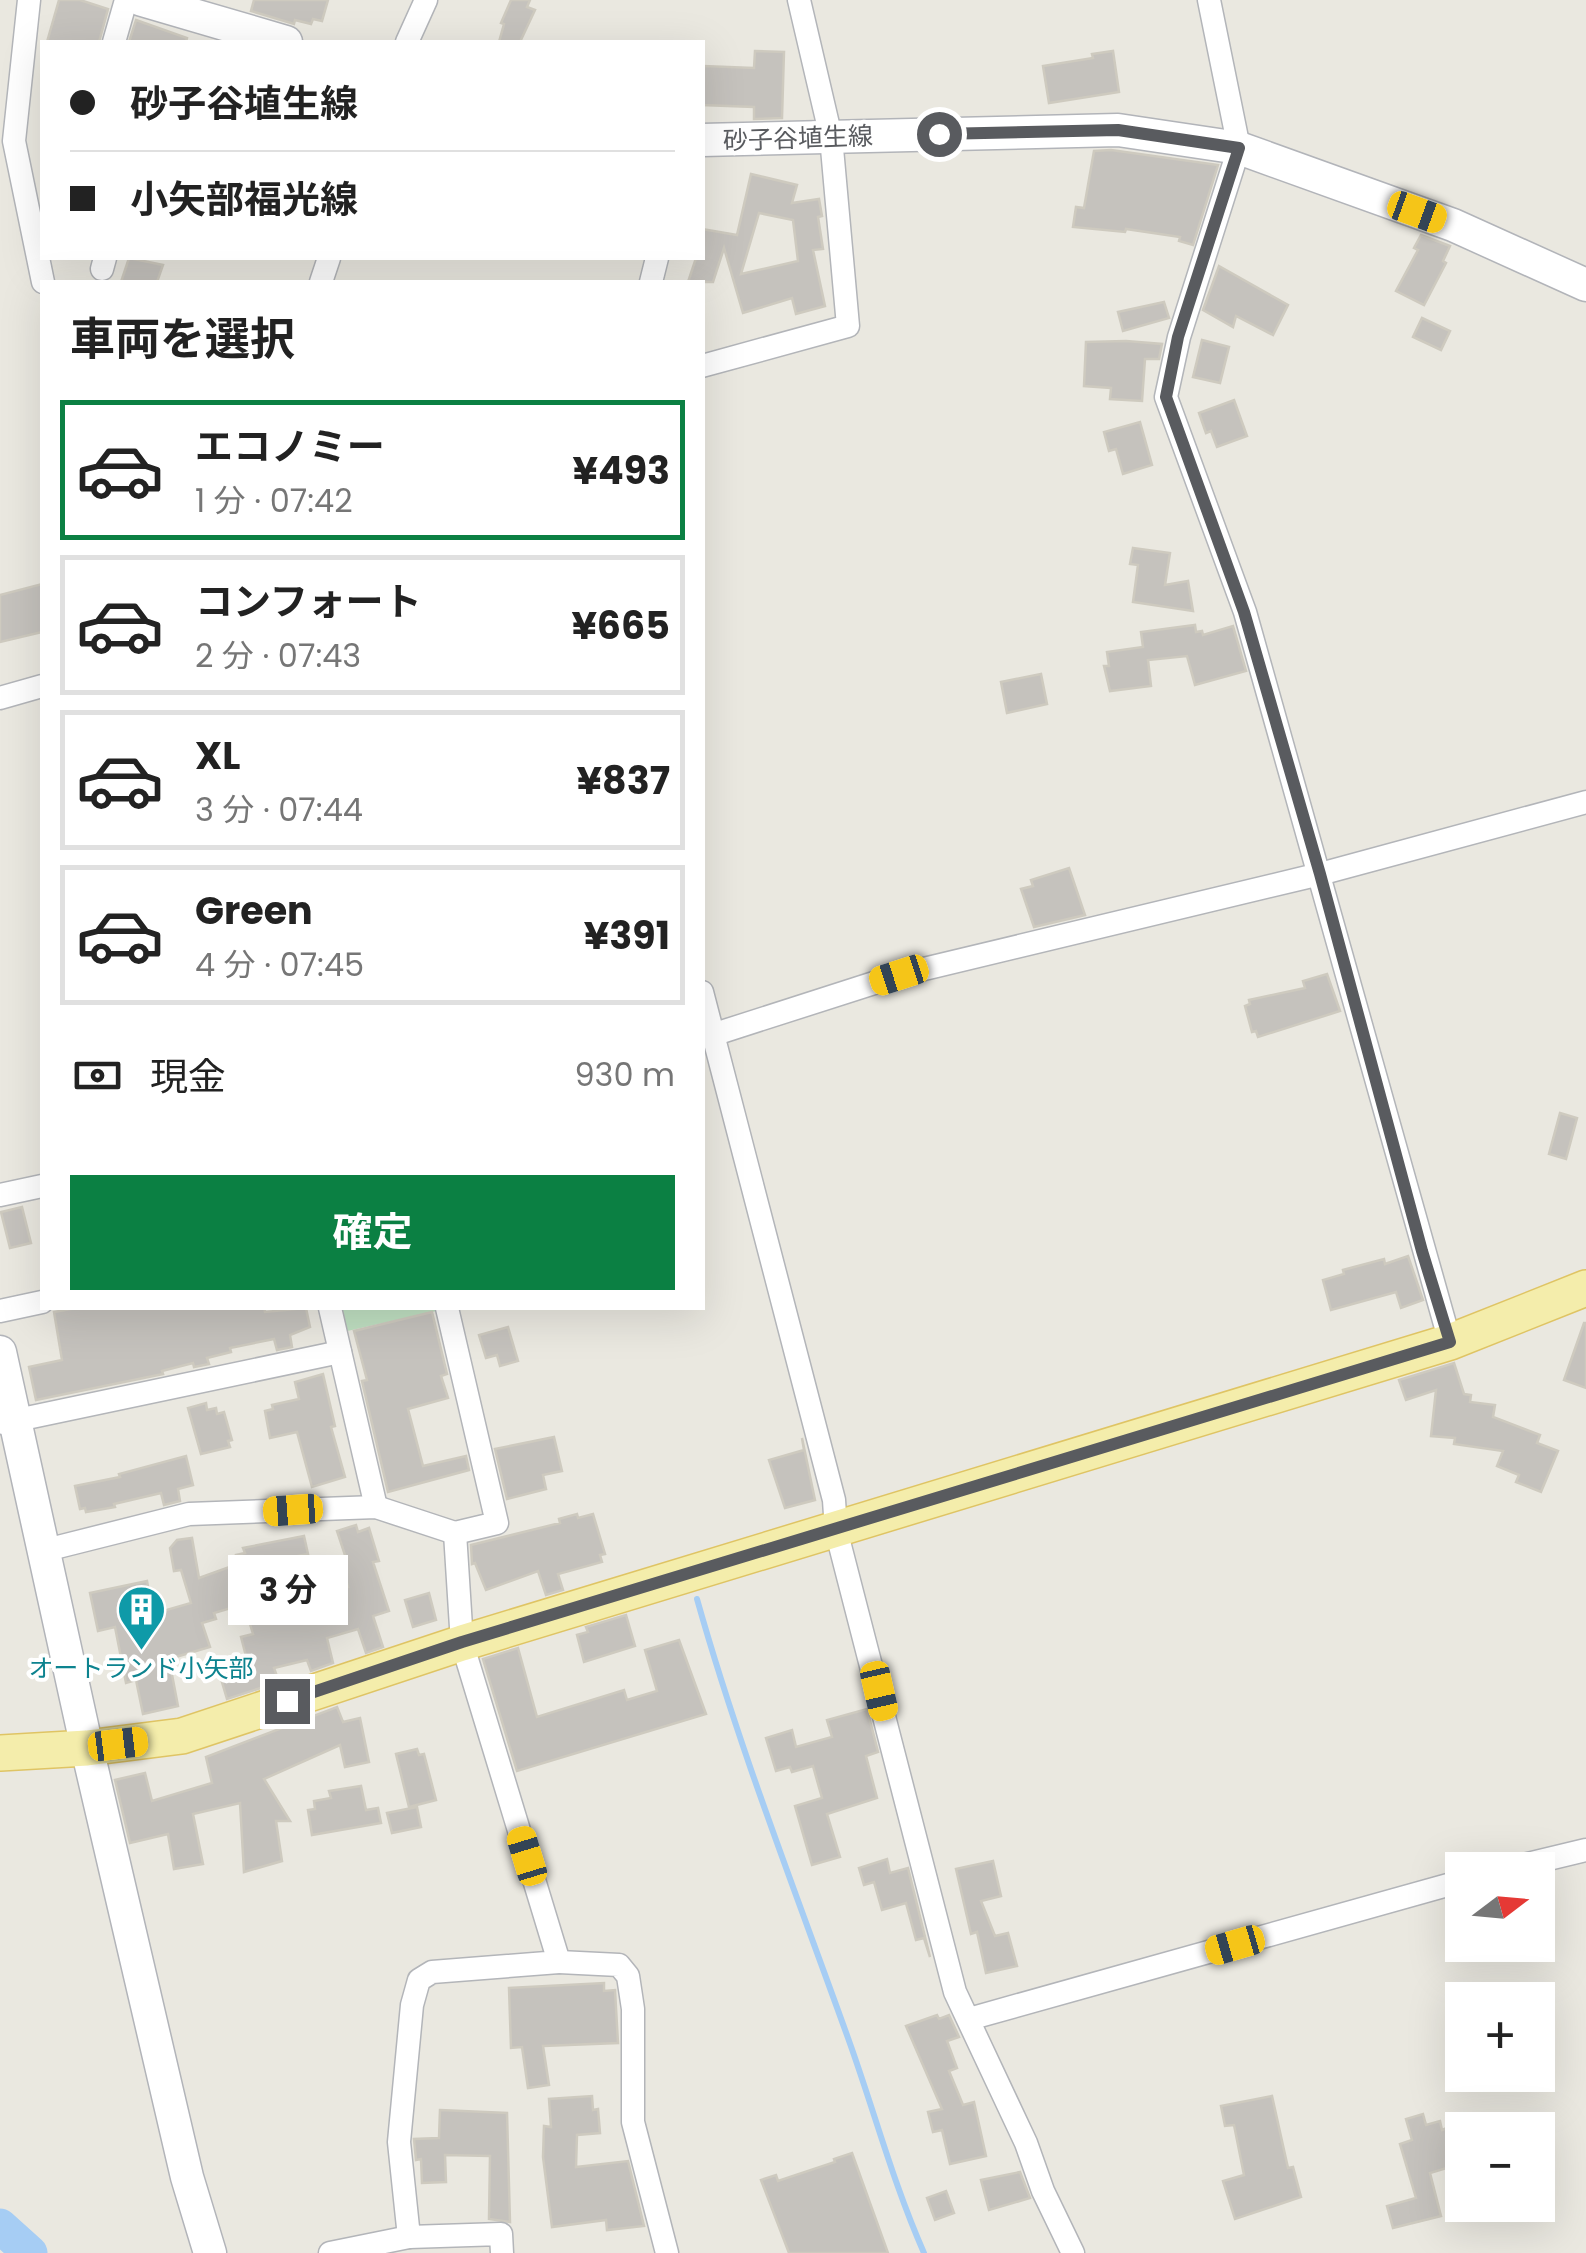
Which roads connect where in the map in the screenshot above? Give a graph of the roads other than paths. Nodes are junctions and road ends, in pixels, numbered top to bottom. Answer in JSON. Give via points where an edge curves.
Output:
{"nodes":[{"id":1,"x":29,"y":0,"type":"edge"},
{"id":2,"x":126,"y":0,"type":"edge"},
{"id":3,"x":142,"y":0,"type":"edge"},
{"id":4,"x":426,"y":0,"type":"edge"},
{"id":5,"x":799,"y":0,"type":"edge"},
{"id":6,"x":1209,"y":0,"type":"edge"},
{"id":7,"x":115,"y":40,"type":"edge"},
{"id":8,"x":279,"y":40,"type":"edge"},
{"id":9,"x":408,"y":40,"type":"edge"},
{"id":10,"x":831,"y":137,"type":"junction"},
{"id":11,"x":705,"y":140,"type":"edge"},
{"id":12,"x":1239,"y":148,"type":"junction"},
{"id":13,"x":43,"y":280,"type":"edge"},
{"id":14,"x":1586,"y":285,"type":"edge"},
{"id":15,"x":705,"y":365,"type":"edge"},
{"id":16,"x":40,"y":687,"type":"edge"},
{"id":17,"x":0,"y":698,"type":"edge"},
{"id":18,"x":1586,"y":802,"type":"edge"},
{"id":19,"x":1320,"y":874,"type":"junction"},
{"id":20,"x":705,"y":1005,"type":"edge"},
{"id":21,"x":712,"y":1034,"type":"junction"},
{"id":22,"x":40,"y":1186,"type":"edge"},
{"id":23,"x":0,"y":1195,"type":"edge"},
{"id":24,"x":1586,"y":1288,"type":"edge"},
{"id":25,"x":40,"y":1302,"type":"edge"},
{"id":26,"x":330,"y":1310,"type":"edge"},
{"id":27,"x":447,"y":1310,"type":"edge"},
{"id":28,"x":0,"y":1311,"type":"edge"},
{"id":29,"x":1450,"y":1342,"type":"junction"},
{"id":30,"x":0,"y":1352,"type":"edge"},
{"id":31,"x":340,"y":1352,"type":"junction"},
{"id":32,"x":8,"y":1422,"type":"edge"},
{"id":33,"x":376,"y":1507,"type":"junction"},
{"id":34,"x":836,"y":1530,"type":"junction"},
{"id":35,"x":455,"y":1533,"type":"junction"},
{"id":36,"x":42,"y":1551,"type":"junction"},
{"id":37,"x":462,"y":1642,"type":"junction"},
{"id":38,"x":86,"y":1748,"type":"junction"},
{"id":39,"x":0,"y":1753,"type":"edge"},
{"id":40,"x":1586,"y":1850,"type":"edge"},
{"id":41,"x":1555,"y":1857,"type":"edge"},
{"id":42,"x":1445,"y":1887,"type":"edge"},
{"id":43,"x":559,"y":1962,"type":"junction"},
{"id":44,"x":969,"y":2019,"type":"junction"},
{"id":45,"x":409,"y":2237,"type":"junction"},
{"id":46,"x":210,"y":2253,"type":"edge"},
{"id":47,"x":330,"y":2253,"type":"edge"},
{"id":48,"x":502,"y":2253,"type":"edge"},
{"id":49,"x":667,"y":2253,"type":"edge"},
{"id":50,"x":1072,"y":2253,"type":"edge"}],
"edges":[{"from":1,"to":13,"type":"street","via":[[14,141]]},
{"from":2,"to":7,"type":"street"},
{"from":3,"to":8,"type":"main road"},
{"from":4,"to":9,"type":"street"},
{"from":5,"to":10,"type":"street"},
{"from":6,"to":12,"type":"street"},
{"from":10,"to":11,"type":"main road","name":"砂子谷埴生線"},
{"from":10,"to":12,"type":"main road","name":"砂子谷埴生線","via":[[1118,130]]},
{"from":10,"to":15,"type":"street","via":[[848,326]]},
{"from":12,"to":14,"type":"main road","name":"砂子谷埴生線","via":[[1453,225]]},
{"from":12,"to":19,"type":"street","via":[[1178,337],[1166,397],[1244,612]]},
{"from":16,"to":17,"type":"street"},
{"from":18,"to":19,"type":"street"},
{"from":19,"to":21,"type":"street","via":[[899,975]]},
{"from":19,"to":29,"type":"street"},
{"from":20,"to":21,"type":"street"},
{"from":21,"to":34,"type":"street","via":[[834,1500]]},
{"from":22,"to":23,"type":"street"},
{"from":24,"to":29,"type":"main road"},
{"from":25,"to":28,"type":"street"},
{"from":26,"to":31,"type":"street"},
{"from":27,"to":35,"type":"street","via":[[497,1522]]},
{"from":29,"to":34,"type":"main road"},
{"from":30,"to":32,"type":"main road"},
{"from":31,"to":32,"type":"street"},
{"from":31,"to":33,"type":"street"},
{"from":32,"to":36,"type":"main road"},
{"from":33,"to":35,"type":"street"},
{"from":33,"to":36,"type":"street","via":[[189,1514]]},
{"from":34,"to":37,"type":"main road"},
{"from":34,"to":44,"type":"street","via":[[955,1992]]},
{"from":35,"to":37,"type":"street"},
{"from":36,"to":38,"type":"main road"},
{"from":37,"to":38,"type":"main road","via":[[182,1736]]},
{"from":37,"to":43,"type":"street"},
{"from":38,"to":39,"type":"main road"},
{"from":38,"to":46,"type":"main road"},
{"from":40,"to":41,"type":"street"},
{"from":42,"to":44,"type":"street"},
{"from":43,"to":45,"type":"street","via":[[432,1972],[419,1980],[399,2142]]},
{"from":43,"to":49,"type":"street","via":[[619,1965],[628,1976],[634,2122]]},
{"from":44,"to":50,"type":"street"},
{"from":45,"to":47,"type":"street"},
{"from":45,"to":48,"type":"street","via":[[501,2234]]}]}
